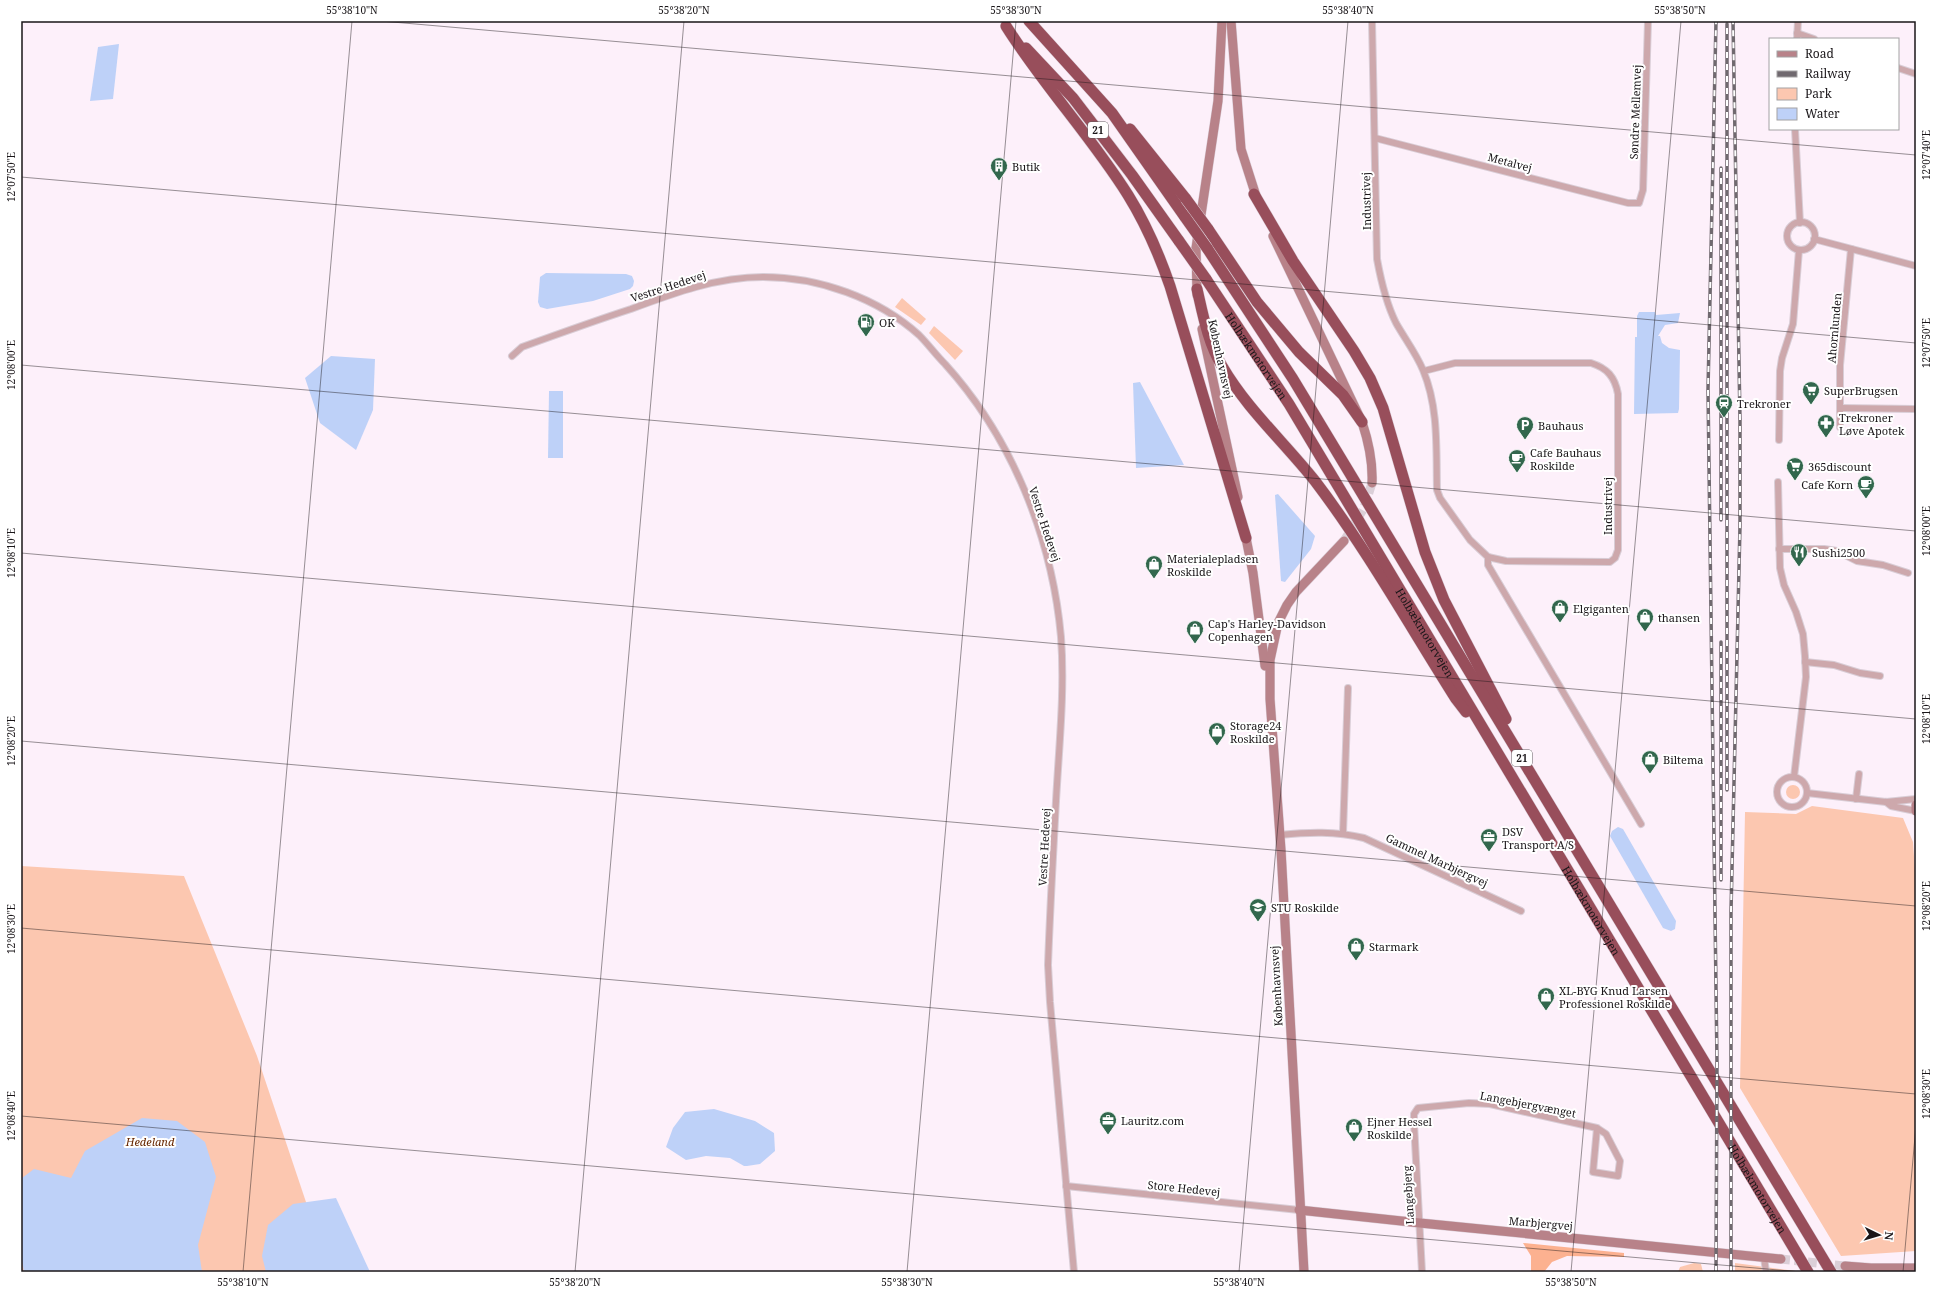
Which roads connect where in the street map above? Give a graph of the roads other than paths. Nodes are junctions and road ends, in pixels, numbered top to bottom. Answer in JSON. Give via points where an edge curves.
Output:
{"nodes":[{"id":1,"x":1029,"y":21,"type":"edge"},
{"id":2,"x":1222,"y":21,"type":"edge"},
{"id":3,"x":1230,"y":21,"type":"edge"},
{"id":4,"x":1372,"y":21,"type":"edge"},
{"id":5,"x":1648,"y":21,"type":"edge"},
{"id":6,"x":1798,"y":21,"type":"edge"},
{"id":7,"x":1004,"y":24,"type":"edge"},
{"id":8,"x":1797,"y":36,"type":"edge"},
{"id":9,"x":1808,"y":38,"type":"edge"},
{"id":10,"x":1053,"y":48,"type":"junction"},
{"id":11,"x":1899,"y":68,"type":"edge"},
{"id":12,"x":1916,"y":74,"type":"edge"},
{"id":13,"x":1795,"y":130,"type":"edge"},
{"id":14,"x":1375,"y":138,"type":"junction"},
{"id":15,"x":1254,"y":194,"type":"junction"},
{"id":16,"x":1639,"y":203,"type":"joint"},
{"id":17,"x":1800,"y":222,"type":"junction"},
{"id":18,"x":1814,"y":240,"type":"junction"},
{"id":19,"x":1851,"y":249,"type":"junction"},
{"id":20,"x":1799,"y":250,"type":"junction"},
{"id":21,"x":1916,"y":266,"type":"edge"},
{"id":22,"x":1197,"y":289,"type":"junction"},
{"id":23,"x":512,"y":356,"type":"dead end"},
{"id":24,"x":1424,"y":371,"type":"junction"},
{"id":25,"x":1840,"y":408,"type":"junction"},
{"id":26,"x":1914,"y":409,"type":"dead end"},
{"id":27,"x":1362,"y":422,"type":"junction"},
{"id":28,"x":1840,"y":427,"type":"dead end"},
{"id":29,"x":1779,"y":440,"type":"dead end"},
{"id":30,"x":1778,"y":482,"type":"dead end"},
{"id":31,"x":1372,"y":483,"type":"tunnel mouth"},
{"id":32,"x":1246,"y":538,"type":"junction"},
{"id":33,"x":1344,"y":542,"type":"tunnel mouth"},
{"id":34,"x":1779,"y":549,"type":"junction"},
{"id":35,"x":1488,"y":557,"type":"junction"},
{"id":36,"x":1908,"y":573,"type":"dead end"},
{"id":37,"x":1805,"y":662,"type":"junction"},
{"id":38,"x":1880,"y":676,"type":"dead end"},
{"id":39,"x":1348,"y":688,"type":"dead end"},
{"id":40,"x":1270,"y":699,"type":"junction"},
{"id":41,"x":1497,"y":752,"type":"junction"},
{"id":42,"x":1520,"y":755,"type":"junction"},
{"id":43,"x":1859,"y":774,"type":"dead end"},
{"id":44,"x":1794,"y":777,"type":"junction"},
{"id":45,"x":1807,"y":793,"type":"junction"},
{"id":46,"x":1856,"y":799,"type":"junction"},
{"id":47,"x":1916,"y":799,"type":"edge"},
{"id":48,"x":1886,"y":802,"type":"junction"},
{"id":49,"x":1916,"y":805,"type":"edge"},
{"id":50,"x":1916,"y":811,"type":"edge"},
{"id":51,"x":1641,"y":824,"type":"dead end"},
{"id":52,"x":1343,"y":833,"type":"junction"},
{"id":53,"x":1280,"y":835,"type":"junction"},
{"id":54,"x":1521,"y":911,"type":"dead end"},
{"id":55,"x":1414,"y":1117,"type":"joint"},
{"id":56,"x":1597,"y":1128,"type":"junction"},
{"id":57,"x":1066,"y":1186,"type":"junction"},
{"id":58,"x":1299,"y":1210,"type":"junction"},
{"id":59,"x":1420,"y":1223,"type":"junction"},
{"id":60,"x":1764,"y":1257,"type":"junction"},
{"id":61,"x":1780,"y":1259,"type":"tunnel mouth"},
{"id":62,"x":1845,"y":1266,"type":"tunnel mouth"},
{"id":63,"x":1916,"y":1268,"type":"edge"},
{"id":64,"x":1074,"y":1272,"type":"edge"},
{"id":65,"x":1304,"y":1272,"type":"edge"},
{"id":66,"x":1422,"y":1272,"type":"edge"},
{"id":67,"x":1766,"y":1272,"type":"edge"},
{"id":68,"x":1808,"y":1272,"type":"edge"},
{"id":69,"x":1831,"y":1272,"type":"edge"}],
"edges":[{"from":1,"to":10,"type":"highway","name":"Holbækmotorvejen","number":"21"},
{"from":2,"to":22,"type":"main road","name":"Københavnsvej","via":[[1218,101],[1196,248]]},
{"from":3,"to":15,"type":"main road","via":[[1241,149]]},
{"from":4,"to":14,"type":"street","name":"Industrivej"},
{"from":5,"to":16,"type":"street","name":"Søndre Mellemvej","via":[[1643,190]]},
{"from":6,"to":8,"type":"street"},
{"from":7,"to":32,"type":"highway","via":[[1026,58],[1128,195],[1157,250]]},
{"from":7,"to":41,"type":"highway","name":"Holbækmotorvejen","number":"21","bridge":true,"via":[[1073,98],[1206,279],[1289,404]]},
{"from":8,"to":9,"type":"street"},
{"from":10,"to":27,"type":"highway","bridge":true,"via":[[1084,73],[1151,154],[1186,199],[1257,302],[1299,352],[1343,395]]},
{"from":10,"to":42,"type":"highway","name":"Holbækmotorvejen","number":"21","bridge":true,"via":[[1112,113],[1207,248],[1293,379]]},
{"from":11,"to":12,"type":"street"},
{"from":13,"to":17,"type":"street"},
{"from":14,"to":16,"type":"street","name":"Metalvej","via":[[1628,203]]},
{"from":14,"to":24,"type":"street","name":"Industrivej","via":[[1377,259],[1382,284],[1395,320]]},
{"from":15,"to":27,"type":"main road"},
{"from":15,"to":42,"type":"highway","via":[[1293,261],[1370,378],[1383,408],[1425,552],[1444,600],[1500,706]]},
{"from":17,"to":18,"type":"street","via":[[1811,227],[1814,231]]},
{"from":17,"to":20,"type":"street","via":[[1790,228],[1787,237],[1791,246]]},
{"from":18,"to":19,"type":"street"},
{"from":18,"to":20,"type":"street","via":[[1806,249]]},
{"from":19,"to":21,"type":"street"},
{"from":19,"to":25,"type":"street","name":"Ahornlunden","via":[[1840,365]]},
{"from":20,"to":29,"type":"street","via":[[1793,324],[1780,371]]},
{"from":22,"to":32,"type":"main road","name":"Københavnsvej","via":[[1201,325]]},
{"from":22,"to":41,"type":"highway","via":[[1209,338],[1221,366],[1241,394],[1315,481],[1456,699]]},
{"from":23,"to":57,"type":"street","name":"Vestre Hedevej","via":[[522,347],[684,290],[715,282],[764,277],[805,281],[836,288],[868,301],[919,335],[960,381],[987,418],[1008,452],[1038,526],[1052,578],[1061,638],[1062,697],[1048,965]]},
{"from":24,"to":35,"type":"street","name":"Industrivej","via":[[1432,396],[1436,428],[1437,490],[1470,540]]},
{"from":24,"to":35,"type":"street","name":"Industrivej","via":[[1455,363],[1591,363],[1601,366],[1616,384],[1618,550],[1615,558],[1610,562],[1512,561]]},
{"from":25,"to":26,"type":"street"},
{"from":25,"to":28,"type":"street","name":"Ahornlunden"},
{"from":27,"to":31,"type":"main road","via":[[1370,446]]},
{"from":30,"to":34,"type":"street"},
{"from":32,"to":40,"type":"main road","name":"Københavnsvej"},
{"from":33,"to":40,"type":"main road","name":"Københavnsvej","via":[[1296,592],[1282,614],[1273,639],[1270,660]]},
{"from":34,"to":36,"type":"street","via":[[1837,551],[1857,561],[1883,565]]},
{"from":34,"to":37,"type":"street","via":[[1784,584],[1802,634]]},
{"from":35,"to":51,"type":"street","name":"Industrivej","via":[[1488,565]]},
{"from":37,"to":38,"type":"street","via":[[1834,665]]},
{"from":37,"to":44,"type":"street","via":[[1806,677]]},
{"from":39,"to":52,"type":"street"},
{"from":40,"to":53,"type":"main road","name":"Københavnsvej"},
{"from":41,"to":68,"type":"highway","name":"Holbækmotorvejen","number":"21"},
{"from":42,"to":69,"type":"highway","name":"Holbækmotorvejen","number":"21"},
{"from":43,"to":46,"type":"street"},
{"from":44,"to":45,"type":"street","via":[[1802,781]]},
{"from":44,"to":45,"type":"street","via":[[1786,778],[1779,784],[1777,793],[1781,801],[1788,806],[1796,806],[1804,802]]},
{"from":45,"to":46,"type":"street"},
{"from":46,"to":48,"type":"street"},
{"from":47,"to":48,"type":"street"},
{"from":48,"to":50,"type":"street","via":[[1891,806]]},
{"from":49,"to":50,"type":"main road"},
{"from":52,"to":53,"type":"street","name":"Gammel Marbjergvej","via":[[1321,831]]},
{"from":52,"to":54,"type":"street","name":"Gammel Marbjergvej","via":[[1381,845]]},
{"from":53,"to":58,"type":"main road","name":"Københavnsvej"},
{"from":55,"to":56,"type":"street","name":"Langebjergvænget","via":[[1417,1109],[1423,1106],[1490,1104]]},
{"from":55,"to":59,"type":"street","name":"Langebjerg"},
{"from":56,"to":56,"type":"street","via":[[1606,1134],[1620,1161],[1618,1176],[1593,1172]]},
{"from":57,"to":58,"type":"street","name":"Store Hedevej"},
{"from":57,"to":64,"type":"street","name":"Vestre Hedevej"},
{"from":58,"to":59,"type":"main road","name":"Marbjergvej"},
{"from":58,"to":65,"type":"main road","name":"Københavnsvej"},
{"from":59,"to":60,"type":"main road","name":"Marbjergvej"},
{"from":59,"to":66,"type":"street","name":"Langebjerg"},
{"from":60,"to":61,"type":"main road","name":"Marbjergvej"},
{"from":60,"to":67,"type":"street"},
{"from":62,"to":63,"type":"main road"}]}
